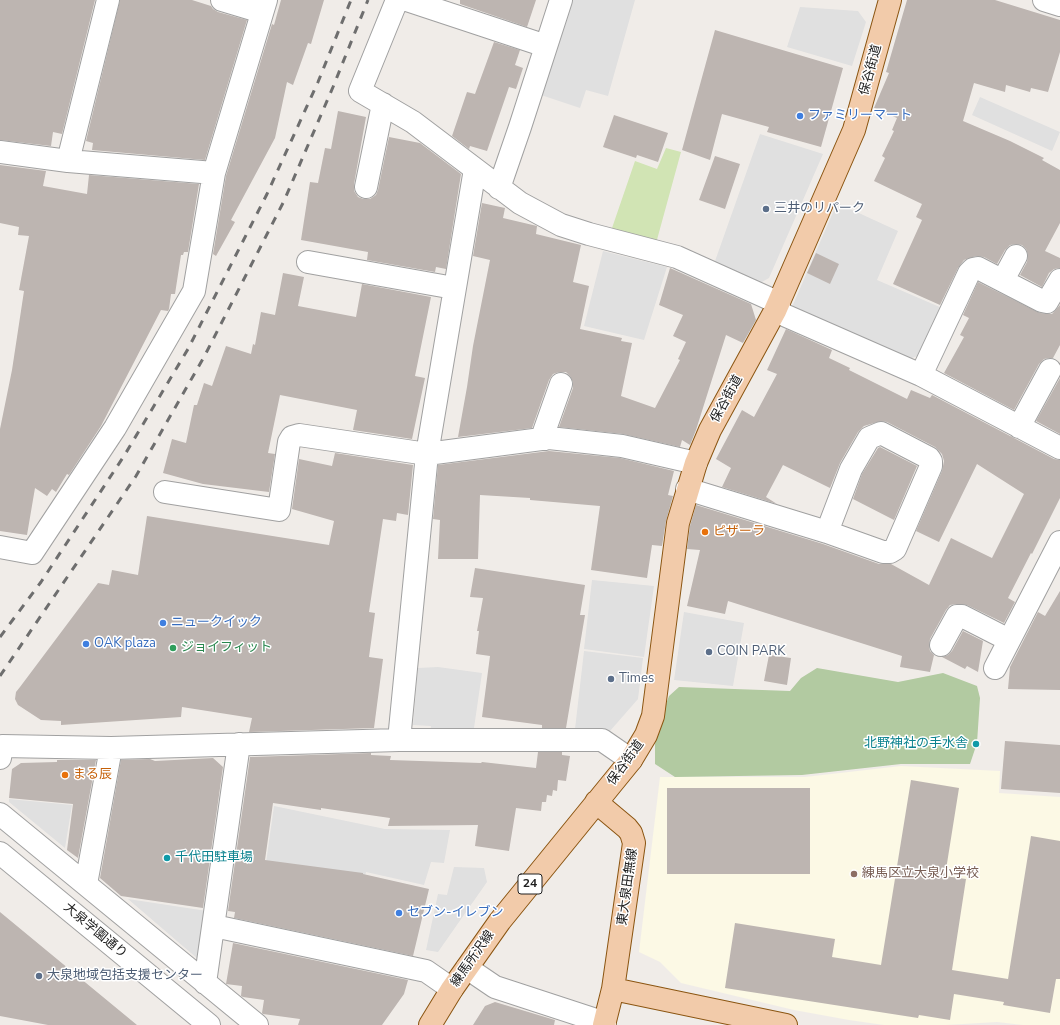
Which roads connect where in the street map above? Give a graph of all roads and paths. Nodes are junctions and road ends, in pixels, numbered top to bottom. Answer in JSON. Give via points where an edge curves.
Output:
{"nodes":[{"id":1,"x":108,"y":0,"type":"edge"},
{"id":2,"x":222,"y":0,"type":"edge"},
{"id":3,"x":397,"y":0,"type":"edge"},
{"id":4,"x":407,"y":0,"type":"edge"},
{"id":5,"x":561,"y":0,"type":"edge"},
{"id":6,"x":890,"y":0,"type":"edge"},
{"id":7,"x":1044,"y":0,"type":"edge"},
{"id":8,"x":1060,"y":5,"type":"edge"},
{"id":9,"x":264,"y":6,"type":"edge"},
{"id":10,"x":546,"y":46,"type":"junction"},
{"id":11,"x":383,"y":104,"type":"junction"},
{"id":12,"x":0,"y":152,"type":"edge"},
{"id":13,"x":68,"y":161,"type":"junction"},
{"id":14,"x":475,"y":169,"type":"junction"},
{"id":15,"x":214,"y":173,"type":"junction"},
{"id":16,"x":366,"y":187,"type":"dead end"},
{"id":17,"x":499,"y":188,"type":"junction"},
{"id":18,"x":1016,"y":256,"type":"dead end"},
{"id":19,"x":308,"y":262,"type":"dead end"},
{"id":20,"x":1003,"y":280,"type":"junction"},
{"id":21,"x":1060,"y":280,"type":"edge"},
{"id":22,"x":454,"y":288,"type":"junction"},
{"id":23,"x":777,"y":307,"type":"junction"},
{"id":24,"x":1050,"y":370,"type":"dead end"},
{"id":25,"x":921,"y":375,"type":"junction"},
{"id":26,"x":561,"y":384,"type":"dead end"},
{"id":27,"x":1019,"y":427,"type":"junction"},
{"id":28,"x":545,"y":439,"type":"junction"},
{"id":29,"x":1060,"y":448,"type":"edge"},
{"id":30,"x":427,"y":454,"type":"junction"},
{"id":31,"x":696,"y":462,"type":"junction"},
{"id":32,"x":687,"y":489,"type":"junction"},
{"id":33,"x":165,"y":492,"type":"dead end"},
{"id":34,"x":827,"y":532,"type":"junction"},
{"id":35,"x":1060,"y":542,"type":"edge"},
{"id":36,"x":0,"y":547,"type":"edge"},
{"id":37,"x":1009,"y":640,"type":"junction"},
{"id":38,"x":942,"y":645,"type":"dead end"},
{"id":39,"x":995,"y":668,"type":"dead end"},
{"id":40,"x":399,"y":740,"type":"junction"},
{"id":41,"x":239,"y":744,"type":"junction"},
{"id":42,"x":111,"y":748,"type":"junction"},
{"id":43,"x":0,"y":758,"type":"edge"},
{"id":44,"x":631,"y":760,"type":"junction"},
{"id":45,"x":596,"y":802,"type":"junction"},
{"id":46,"x":0,"y":814,"type":"edge"},
{"id":47,"x":0,"y":853,"type":"edge"},
{"id":48,"x":86,"y":884,"type":"junction"},
{"id":49,"x":214,"y":926,"type":"junction"},
{"id":50,"x":467,"y":968,"type":"junction"},
{"id":51,"x":205,"y":983,"type":"junction"},
{"id":52,"x":452,"y":989,"type":"junction"},
{"id":53,"x":613,"y":989,"type":"junction"},
{"id":54,"x":605,"y":1024,"type":"edge"},
{"id":55,"x":209,"y":1025,"type":"edge"},
{"id":56,"x":258,"y":1025,"type":"edge"},
{"id":57,"x":430,"y":1025,"type":"edge"},
{"id":58,"x":786,"y":1025,"type":"edge"}],
"edges":[{"from":1,"to":13,"type":"street"},
{"from":2,"to":9,"type":"street"},
{"from":3,"to":11,"type":"street","via":[[360,91]]},
{"from":4,"to":10,"type":"street"},
{"from":5,"to":10,"type":"street"},
{"from":6,"to":23,"type":"main road","name":"保谷街道","via":[[854,130]]},
{"from":7,"to":8,"type":"street"},
{"from":9,"to":15,"type":"street"},
{"from":10,"to":17,"type":"street"},
{"from":11,"to":14,"type":"street","via":[[413,122]]},
{"from":11,"to":16,"type":"street"},
{"from":12,"to":13,"type":"street"},
{"from":13,"to":15,"type":"street"},
{"from":14,"to":17,"type":"street"},
{"from":14,"to":22,"type":"street"},
{"from":15,"to":36,"type":"street","via":[[196,284],[191,297],[115,428],[32,553]]},
{"from":17,"to":23,"type":"street","via":[[520,203],[561,225],[677,257]]},
{"from":18,"to":20,"type":"street"},
{"from":19,"to":22,"type":"street"},
{"from":20,"to":21,"type":"street","via":[[1048,302]]},
{"from":20,"to":25,"type":"street","via":[[978,268],[969,273]]},
{"from":22,"to":30,"type":"street"},
{"from":23,"to":25,"type":"street"},
{"from":23,"to":31,"type":"main road","name":"保谷街道","via":[[710,430]]},
{"from":24,"to":27,"type":"street"},
{"from":25,"to":27,"type":"street"},
{"from":26,"to":28,"type":"street","via":[[544,432]]},
{"from":27,"to":29,"type":"street"},
{"from":28,"to":30,"type":"street"},
{"from":28,"to":31,"type":"street","via":[[622,446]]},
{"from":30,"to":33,"type":"street","via":[[299,435],[292,437],[289,442],[278,510]]},
{"from":30,"to":40,"type":"street"},
{"from":31,"to":32,"type":"main road","name":"保谷街道"},
{"from":32,"to":34,"type":"street"},
{"from":32,"to":44,"type":"main road","name":"保谷街道","via":[[678,523],[653,716],[646,735]]},
{"from":34,"to":34,"type":"street","via":[[883,552],[895,549],[931,466],[929,458],[881,433],[869,438],[851,469]]},
{"from":35,"to":37,"type":"street"},
{"from":37,"to":38,"type":"street","via":[[962,616],[957,616]]},
{"from":37,"to":39,"type":"street"},
{"from":40,"to":41,"type":"street"},
{"from":40,"to":44,"type":"street","via":[[602,740]]},
{"from":41,"to":42,"type":"street"},
{"from":41,"to":49,"type":"street"},
{"from":42,"to":43,"type":"street","via":[[2,746]]},
{"from":42,"to":48,"type":"street"},
{"from":44,"to":45,"type":"main road","name":"保谷街道"},
{"from":45,"to":50,"type":"main road","name":"練馬所沢線","number":"24","via":[[500,920]]},
{"from":45,"to":53,"type":"main road","name":"東大泉田無線","via":[[627,828],[634,843]]},
{"from":46,"to":48,"type":"street"},
{"from":47,"to":55,"type":"street","name":"大泉学園通り"},
{"from":48,"to":51,"type":"street"},
{"from":49,"to":51,"type":"street"},
{"from":49,"to":52,"type":"street","via":[[426,971]]},
{"from":50,"to":52,"type":"main road","name":"練馬所沢線","number":"24"},
{"from":50,"to":54,"type":"street","via":[[495,987]]},
{"from":51,"to":56,"type":"street"},
{"from":52,"to":57,"type":"main road","name":"練馬所沢線","number":"24"},
{"from":53,"to":54,"type":"main road"},
{"from":53,"to":58,"type":"main road"}]}
